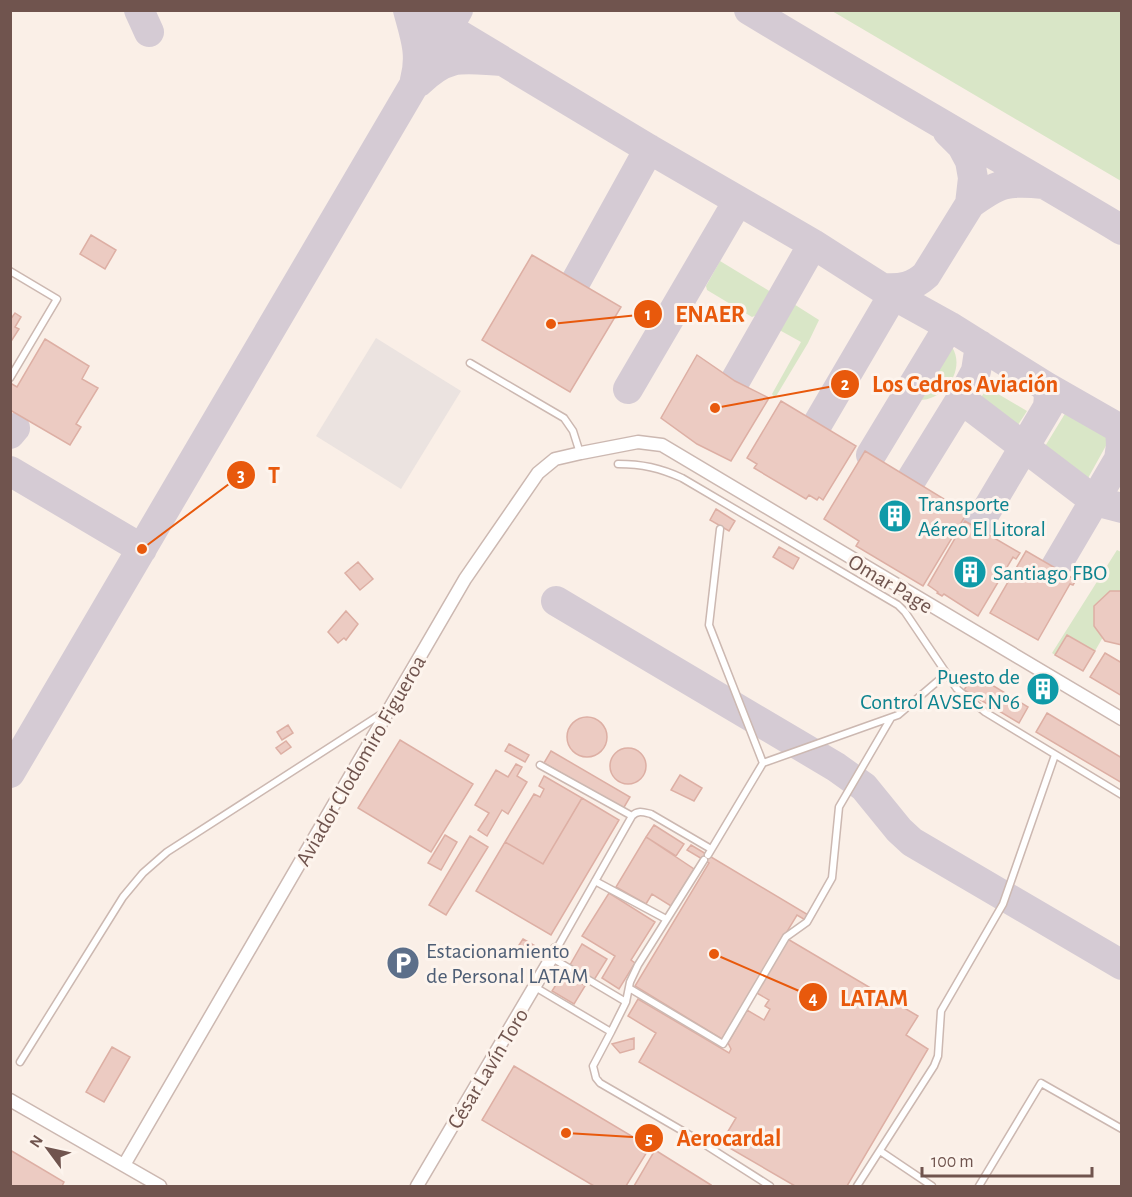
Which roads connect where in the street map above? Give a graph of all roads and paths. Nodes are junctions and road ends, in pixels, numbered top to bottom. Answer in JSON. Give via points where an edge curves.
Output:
{"nodes":[{"id":1,"x":10,"y":271,"type":"edge"},
{"id":2,"x":470,"y":363,"type":"dead end"},
{"id":3,"x":10,"y":378,"type":"edge"},
{"id":4,"x":662,"y":446,"type":"joint"},
{"id":5,"x":580,"y":453,"type":"junction"},
{"id":6,"x":618,"y":464,"type":"dead end"},
{"id":7,"x":720,"y":529,"type":"dead end"},
{"id":8,"x":946,"y":674,"type":"junction"},
{"id":9,"x":390,"y":708,"type":"junction"},
{"id":10,"x":891,"y":718,"type":"junction"},
{"id":11,"x":1122,"y":719,"type":"edge"},
{"id":12,"x":1055,"y":755,"type":"junction"},
{"id":13,"x":763,"y":763,"type":"junction"},
{"id":14,"x":540,"y":765,"type":"dead end"},
{"id":15,"x":1122,"y":795,"type":"edge"},
{"id":16,"x":632,"y":816,"type":"junction"},
{"id":17,"x":708,"y":855,"type":"junction"},
{"id":18,"x":595,"y":881,"type":"junction"},
{"id":19,"x":666,"y":919,"type":"junction"},
{"id":20,"x":554,"y":954,"type":"junction"},
{"id":21,"x":535,"y":987,"type":"junction"},
{"id":22,"x":628,"y":988,"type":"junction"},
{"id":23,"x":626,"y":1002,"type":"junction"},
{"id":24,"x":611,"y":1032,"type":"junction"},
{"id":25,"x":20,"y":1062,"type":"dead end"},
{"id":26,"x":10,"y":1100,"type":"edge"},
{"id":27,"x":1122,"y":1129,"type":"edge"},
{"id":28,"x":880,"y":1151,"type":"junction"},
{"id":29,"x":124,"y":1166,"type":"junction"},
{"id":30,"x":160,"y":1186,"type":"edge"},
{"id":31,"x":417,"y":1186,"type":"edge"},
{"id":32,"x":770,"y":1186,"type":"edge"},
{"id":33,"x":857,"y":1186,"type":"edge"},
{"id":34,"x":932,"y":1186,"type":"edge"},
{"id":35,"x":979,"y":1186,"type":"edge"}],
"edges":[{"from":1,"to":3,"type":"lane","via":[[57,299]]},
{"from":2,"to":5,"type":"lane","via":[[564,418]]},
{"from":4,"to":5,"type":"street","name":"Aviador Clodomiro Figueroa","via":[[638,442]]},
{"from":4,"to":11,"type":"street","name":"Omar Page"},
{"from":5,"to":9,"type":"street","name":"Aviador Clodomiro Figueroa","via":[[555,459],[538,473],[465,579]]},
{"from":6,"to":8,"type":"lane","via":[[647,465],[682,478],[898,605]]},
{"from":7,"to":13,"type":"lane","via":[[710,626]]},
{"from":8,"to":10,"type":"lane"},
{"from":8,"to":12,"type":"lane","via":[[965,697],[985,712]]},
{"from":9,"to":25,"type":"lane","via":[[167,852],[142,873]]},
{"from":9,"to":29,"type":"street","name":"Aviador Clodomiro Figueroa"},
{"from":10,"to":13,"type":"lane"},
{"from":10,"to":22,"type":"lane","via":[[839,807],[832,878],[807,922],[786,937],[723,1044]]},
{"from":12,"to":15,"type":"lane"},
{"from":12,"to":28,"type":"lane","via":[[1003,904],[941,1011],[934,1066]]},
{"from":13,"to":17,"type":"lane"},
{"from":14,"to":16,"type":"lane"},
{"from":16,"to":17,"type":"lane","via":[[641,811],[651,814]]},
{"from":16,"to":18,"type":"lane"},
{"from":17,"to":19,"type":"lane"},
{"from":18,"to":19,"type":"lane"},
{"from":18,"to":20,"type":"lane"},
{"from":19,"to":22,"type":"lane"},
{"from":20,"to":21,"type":"street","name":"César Lavín Toro"},
{"from":20,"to":23,"type":"lane"},
{"from":21,"to":24,"type":"lane"},
{"from":21,"to":31,"type":"street","name":"César Lavín Toro"},
{"from":22,"to":23,"type":"lane"},
{"from":23,"to":24,"type":"lane"},
{"from":24,"to":32,"type":"lane","via":[[593,1066],[600,1083]]},
{"from":26,"to":29,"type":"street"},
{"from":27,"to":35,"type":"lane","via":[[1041,1083]]},
{"from":28,"to":33,"type":"lane"},
{"from":28,"to":34,"type":"lane"},
{"from":29,"to":30,"type":"street"}]}
